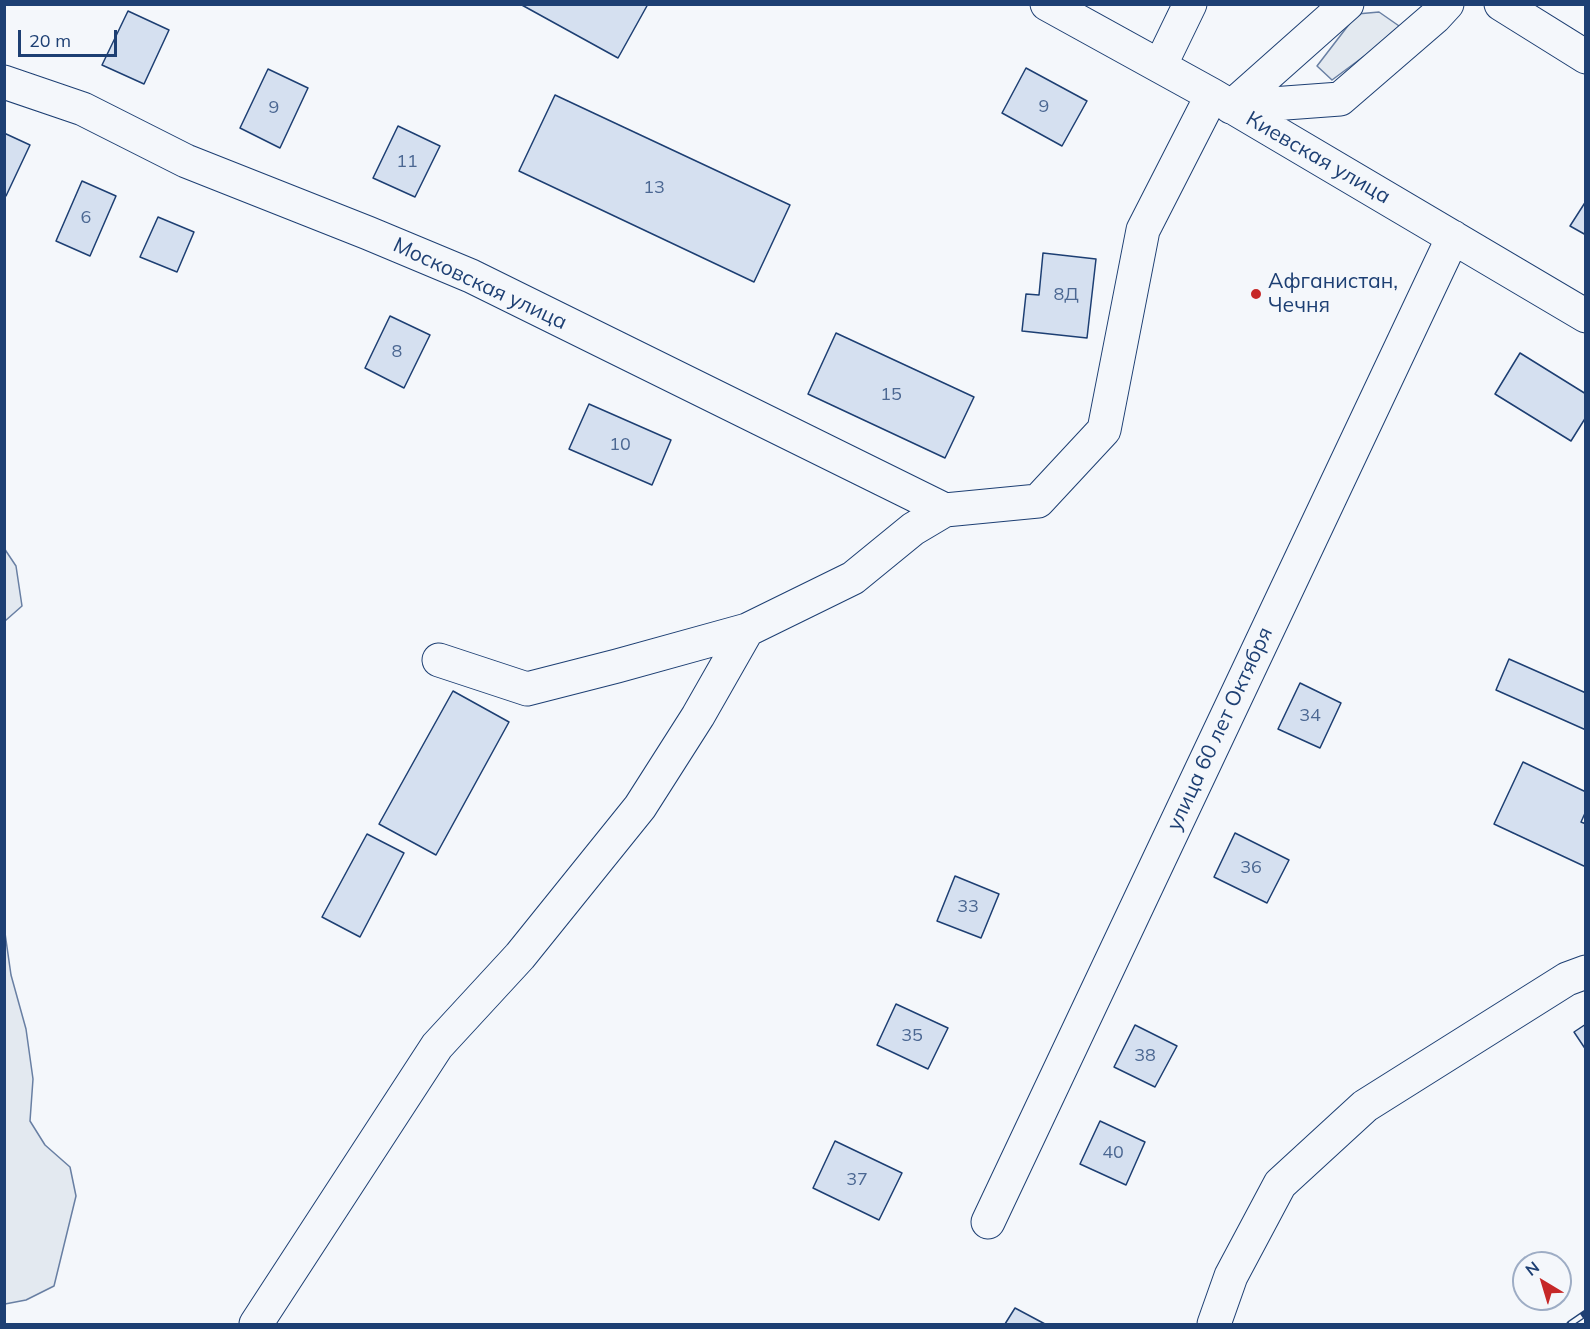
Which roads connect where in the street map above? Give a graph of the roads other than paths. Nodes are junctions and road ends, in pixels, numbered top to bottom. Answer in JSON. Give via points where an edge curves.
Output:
{"nodes":[{"id":1,"x":1047,"y":4,"type":"edge"},
{"id":2,"x":1190,"y":4,"type":"edge"},
{"id":3,"x":1347,"y":4,"type":"edge"},
{"id":4,"x":1447,"y":4,"type":"edge"},
{"id":5,"x":1501,"y":4,"type":"edge"},
{"id":6,"x":1586,"y":57,"type":"edge"},
{"id":7,"x":1160,"y":66,"type":"junction"},
{"id":8,"x":4,"y":82,"type":"edge"},
{"id":9,"x":1222,"y":101,"type":"junction"},
{"id":10,"x":1453,"y":237,"type":"junction"},
{"id":11,"x":1586,"y":316,"type":"edge"},
{"id":12,"x":945,"y":510,"type":"junction"},
{"id":13,"x":747,"y":630,"type":"junction"},
{"id":14,"x":439,"y":660,"type":"dead end"},
{"id":15,"x":1586,"y":972,"type":"edge"},
{"id":16,"x":988,"y":1222,"type":"dead end"},
{"id":17,"x":256,"y":1324,"type":"edge"},
{"id":18,"x":1214,"y":1324,"type":"edge"}],
"edges":[{"from":1,"to":7,"type":"street","name":"Киевская улица"},
{"from":2,"to":7,"type":"street"},
{"from":3,"to":9,"type":"street"},
{"from":4,"to":9,"type":"street","via":[[1340,99]]},
{"from":5,"to":6,"type":"street"},
{"from":7,"to":9,"type":"street","name":"Киевская улица"},
{"from":8,"to":12,"type":"street","name":"Московская улица","via":[[83,109],[186,161],[471,276]]},
{"from":9,"to":10,"type":"street","name":"Киевская улица"},
{"from":9,"to":12,"type":"street","via":[[1143,230],[1104,430],[1038,501]]},
{"from":10,"to":11,"type":"street","name":"Киевская улица"},
{"from":10,"to":16,"type":"street","name":"улица 60 лет Октября"},
{"from":12,"to":13,"type":"street","via":[[914,529],[853,578]]},
{"from":13,"to":14,"type":"street","via":[[527,688]]},
{"from":13,"to":17,"type":"street","via":[[640,807],[520,956],[437,1046]]},
{"from":15,"to":18,"type":"street","via":[[1567,979],[1365,1106],[1280,1184],[1231,1276]]}]}
